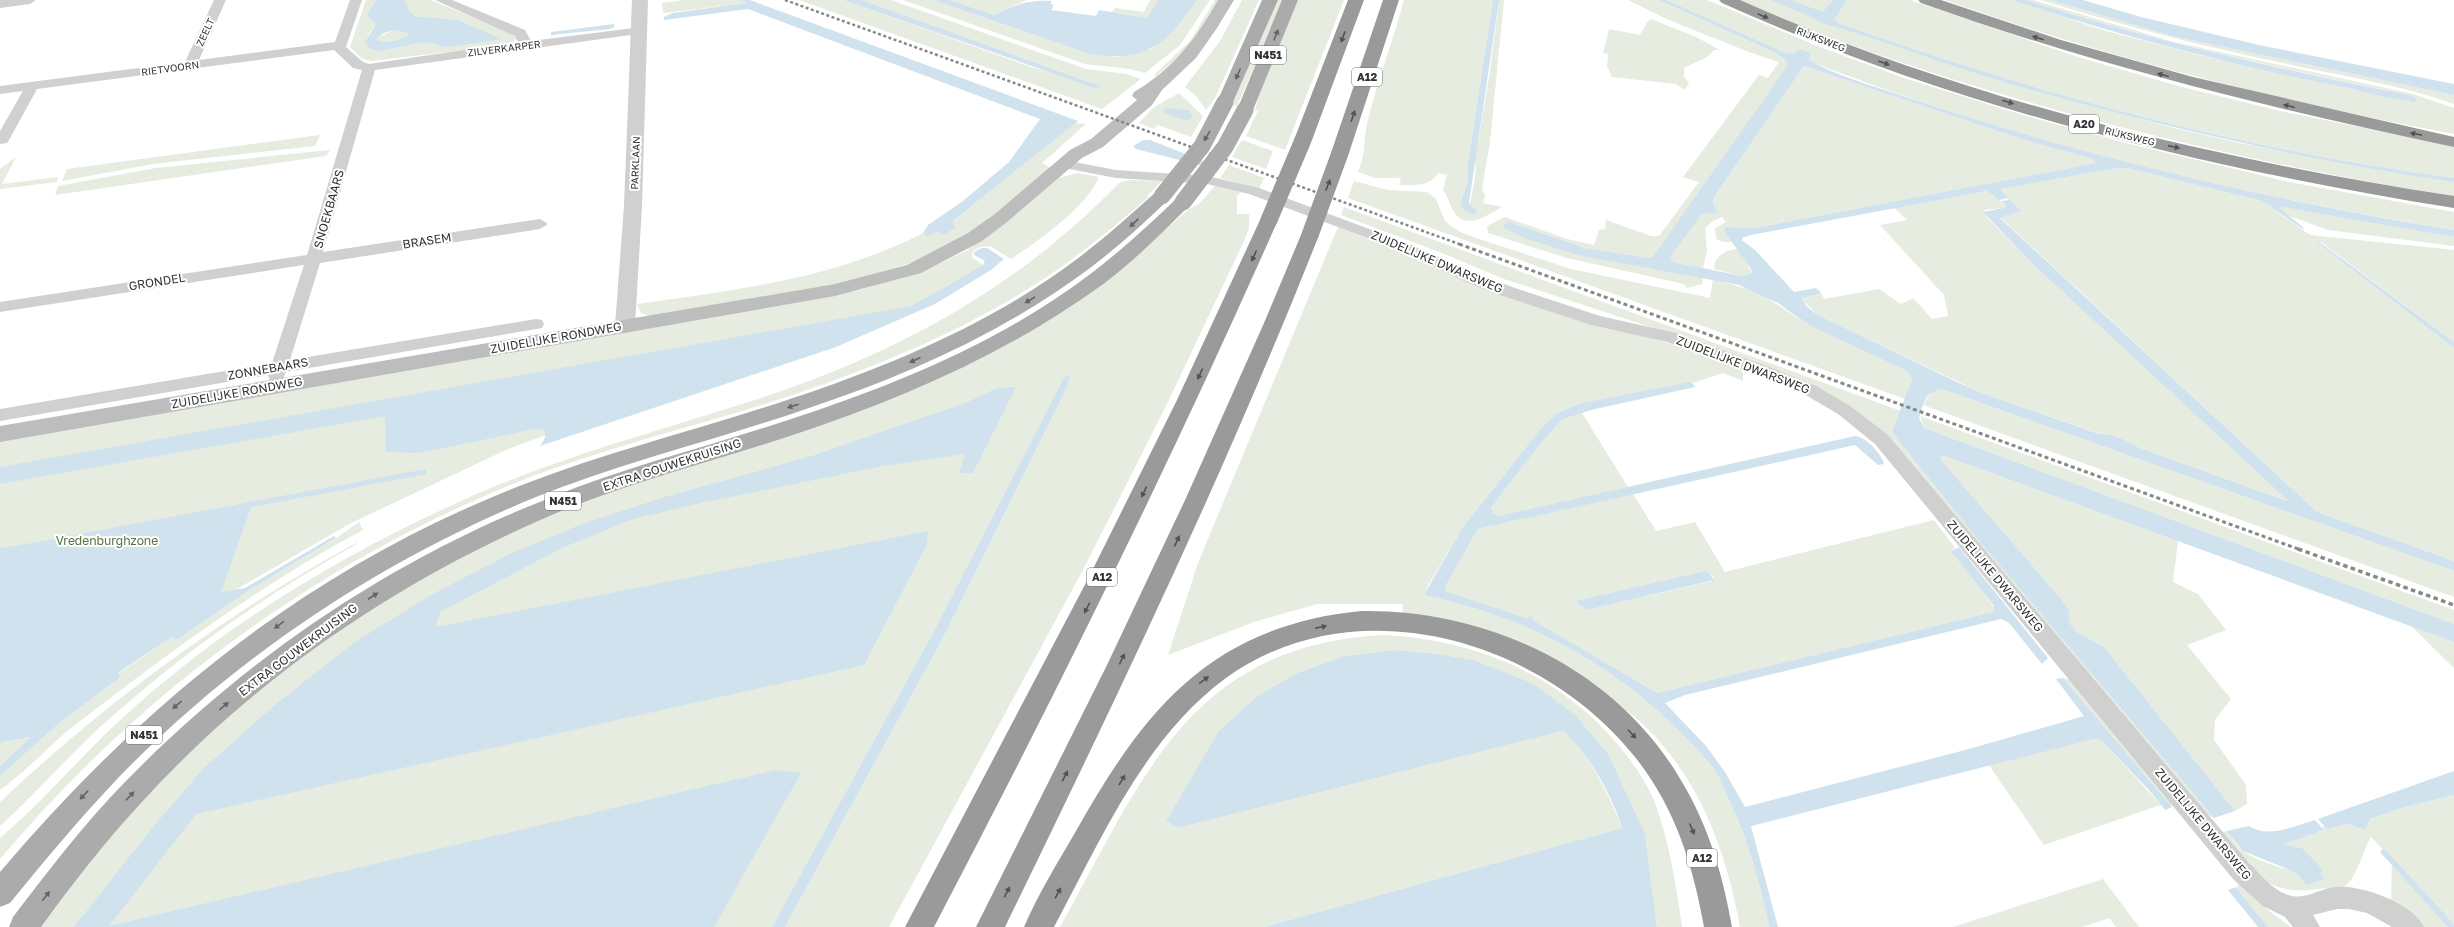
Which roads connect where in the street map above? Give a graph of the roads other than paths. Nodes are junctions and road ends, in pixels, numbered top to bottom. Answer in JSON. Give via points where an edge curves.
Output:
{"nodes":[{"id":1,"x":30,"y":0,"type":"edge"},
{"id":2,"x":220,"y":0,"type":"edge"},
{"id":3,"x":356,"y":0,"type":"edge"},
{"id":4,"x":441,"y":0,"type":"edge"},
{"id":5,"x":640,"y":0,"type":"edge"},
{"id":6,"x":1226,"y":0,"type":"edge"},
{"id":7,"x":1270,"y":0,"type":"edge"},
{"id":8,"x":1290,"y":0,"type":"edge"},
{"id":9,"x":1356,"y":0,"type":"edge"},
{"id":10,"x":1391,"y":0,"type":"edge"},
{"id":11,"x":1727,"y":0,"type":"edge"},
{"id":12,"x":1926,"y":0,"type":"edge"},
{"id":13,"x":0,"y":4,"type":"edge"},
{"id":14,"x":638,"y":30,"type":"junction"},
{"id":15,"x":340,"y":45,"type":"junction"},
{"id":16,"x":524,"y":46,"type":"junction"},
{"id":17,"x":190,"y":65,"type":"junction"},
{"id":18,"x":369,"y":68,"type":"junction"},
{"id":19,"x":33,"y":86,"type":"junction"},
{"id":20,"x":0,"y":90,"type":"edge"},
{"id":21,"x":2,"y":140,"type":"dead end"},
{"id":22,"x":2454,"y":142,"type":"edge"},
{"id":23,"x":1070,"y":159,"type":"junction"},
{"id":24,"x":1173,"y":199,"type":"junction"},
{"id":25,"x":2454,"y":202,"type":"edge"},
{"id":26,"x":540,"y":224,"type":"dead end"},
{"id":27,"x":314,"y":258,"type":"junction"},
{"id":28,"x":0,"y":307,"type":"edge"},
{"id":29,"x":536,"y":324,"type":"dead end"},
{"id":30,"x":625,"y":326,"type":"junction"},
{"id":31,"x":280,"y":367,"type":"junction"},
{"id":32,"x":273,"y":387,"type":"junction"},
{"id":33,"x":0,"y":415,"type":"edge"},
{"id":34,"x":0,"y":434,"type":"edge"},
{"id":35,"x":0,"y":893,"type":"edge"},
{"id":36,"x":2293,"y":908,"type":"junction"},
{"id":37,"x":23,"y":927,"type":"edge"},
{"id":38,"x":919,"y":927,"type":"edge"},
{"id":39,"x":990,"y":927,"type":"edge"},
{"id":40,"x":1038,"y":927,"type":"edge"},
{"id":41,"x":1718,"y":927,"type":"edge"},
{"id":42,"x":2308,"y":927,"type":"edge"},
{"id":43,"x":2412,"y":927,"type":"edge"}],
"edges":[{"from":1,"to":13,"type":"street"},
{"from":2,"to":17,"type":"street","name":"ZEELT"},
{"from":3,"to":15,"type":"street"},
{"from":4,"to":16,"type":"street","via":[[520,32],[525,38]]},
{"from":5,"to":14,"type":"street","name":"PARKLAAN"},
{"from":6,"to":23,"type":"main road","name":"ZUIDELIJKE RONDWEG","via":[[1198,47],[1154,89],[1146,102],[1096,143]]},
{"from":7,"to":24,"type":"main road","name":"EXTRA GOUWEKRUISING","number":"N451","one_way":true,"bridge":true,"via":[[1225,102]]},
{"from":24,"to":8,"type":"main road","name":"EXTRA GOUWEKRUISING","number":"N451","one_way":true,"bridge":true,"via":[[1225,147],[1245,110]]},
{"from":9,"to":38,"type":"highway","number":"A12","one_way":true,"bridge":true,"via":[[1303,140],[1188,400],[1102,577]]},
{"from":39,"to":10,"type":"highway","number":"A12","one_way":true,"bridge":true,"via":[[1142,616],[1235,413],[1310,235]]},
{"from":11,"to":25,"type":"highway","name":"RIJKSWEG","number":"A20","one_way":true,"via":[[1809,35],[1892,66],[2076,122],[2288,172]]},
{"from":22,"to":12,"type":"highway","one_way":true,"via":[[2328,116],[2146,70],[2059,45]]},
{"from":14,"to":16,"type":"street","name":"ZILVERKARPER"},
{"from":14,"to":30,"type":"street","name":"PARKLAAN","via":[[633,206]]},
{"from":15,"to":17,"type":"street","name":"RIETVOORN"},
{"from":15,"to":18,"type":"street","via":[[340,50]]},
{"from":16,"to":18,"type":"street","name":"ZILVERKARPER"},
{"from":17,"to":19,"type":"street","name":"RIETVOORN"},
{"from":18,"to":27,"type":"street","name":"SNOEKBAARS"},
{"from":19,"to":20,"type":"street","name":"RIETVOORN"},
{"from":19,"to":21,"type":"street"},
{"from":23,"to":30,"type":"main road","name":"ZUIDELIJKE RONDWEG","via":[[986,230],[954,250],[908,271],[841,289]]},
{"from":23,"to":36,"type":"street","name":"ZUIDELIJKE DWARSWEG","via":[[1116,174],[1207,180],[1254,191],[1409,249],[1472,278],[1516,294],[1601,322],[1670,337],[1743,363],[1810,390],[1844,410],[1881,440],[1906,468],[2241,871],[2264,893]]},
{"from":24,"to":35,"type":"main road","name":"EXTRA GOUWEKRUISING","number":"N451","one_way":true,"via":[[1124,232],[1074,271],[1010,312],[954,342],[824,395],[599,466],[527,492],[420,540],[349,579],[259,639],[157,723],[74,806]]},
{"from":37,"to":24,"type":"main road","name":"EXTRA GOUWEKRUISING","number":"N451","one_way":true,"via":[[98,832],[132,794],[200,727],[310,638],[381,590],[454,549],[534,513],[634,476],[847,407],[970,355],[1026,325],[1092,282],[1147,238]]},
{"from":26,"to":27,"type":"street","name":"BRASEM"},
{"from":27,"to":28,"type":"street","name":"GRONDEL"},
{"from":27,"to":31,"type":"street","name":"SNOEKBAARS"},
{"from":29,"to":31,"type":"street","name":"ZONNEBAARS"},
{"from":30,"to":32,"type":"main road","name":"ZUIDELIJKE RONDWEG"},
{"from":31,"to":32,"type":"street","name":"SNOEKBAARS"},
{"from":31,"to":33,"type":"street","name":"ZONNEBAARS"},
{"from":32,"to":34,"type":"main road","name":"ZUIDELIJKE RONDWEG"},
{"from":36,"to":42,"type":"street","name":"ZUIDELIJKE DWARSWEG"},
{"from":36,"to":43,"type":"street","via":[[2308,907],[2323,900],[2339,897],[2358,899],[2372,902]]},
{"from":40,"to":41,"type":"highway","number":"A12","one_way":true,"via":[[1130,766],[1165,720],[1199,684],[1232,660],[1271,642],[1315,628],[1370,621],[1437,625],[1489,639],[1535,659],[1571,680],[1595,698],[1643,748],[1681,805],[1695,836],[1706,871]]}]}
